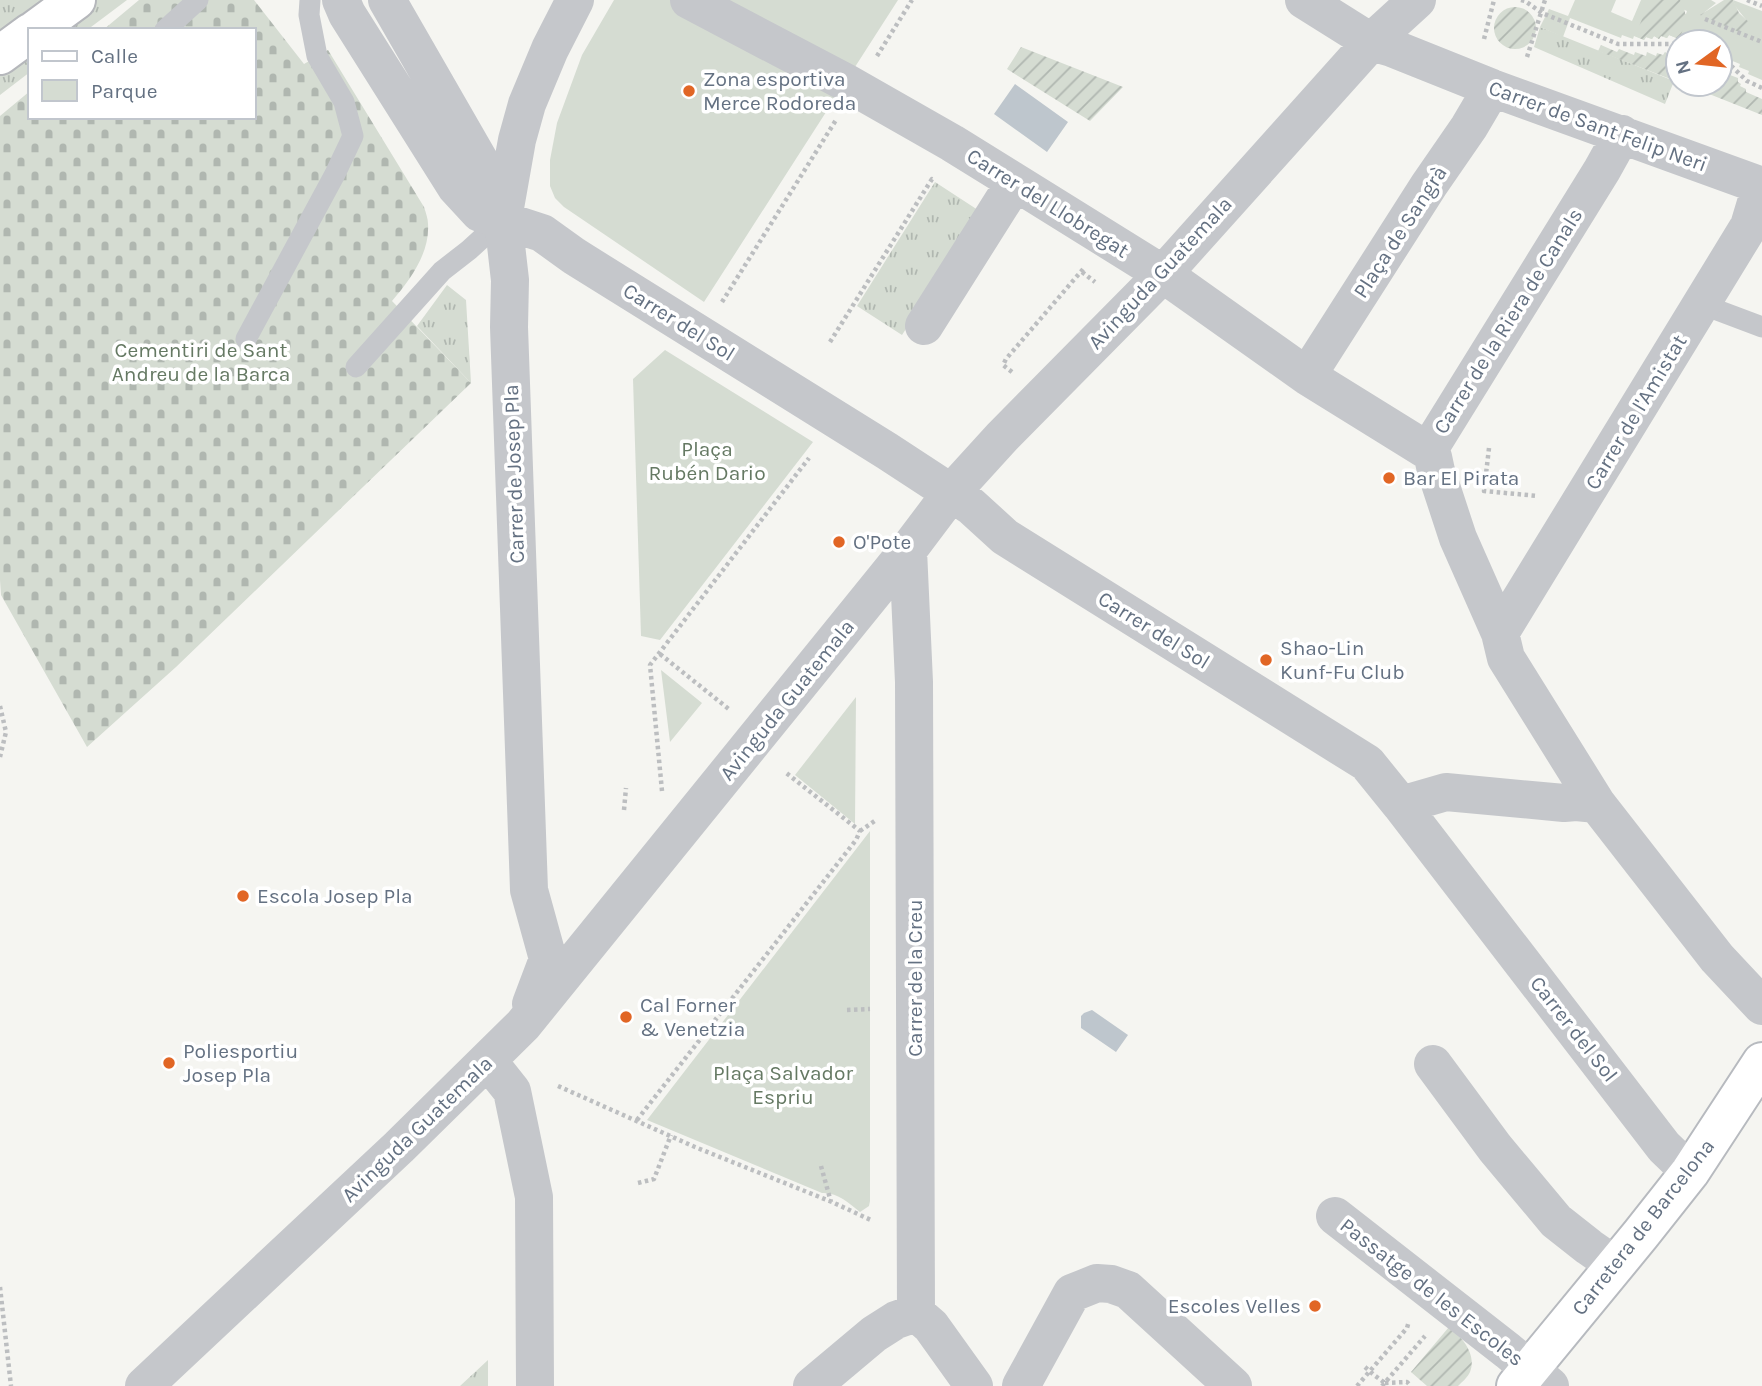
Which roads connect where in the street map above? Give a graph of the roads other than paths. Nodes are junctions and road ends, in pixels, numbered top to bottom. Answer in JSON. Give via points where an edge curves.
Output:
{"nodes":[{"id":1,"x":76,"y":0,"type":"edge"},
{"id":2,"x":198,"y":0,"type":"edge"},
{"id":3,"x":310,"y":0,"type":"edge"},
{"id":4,"x":341,"y":0,"type":"edge"},
{"id":5,"x":387,"y":0,"type":"edge"},
{"id":6,"x":575,"y":0,"type":"edge"},
{"id":7,"x":689,"y":0,"type":"edge"},
{"id":8,"x":1304,"y":0,"type":"edge"},
{"id":9,"x":1414,"y":3,"type":"edge"},
{"id":10,"x":38,"y":28,"type":"edge"},
{"id":11,"x":167,"y":28,"type":"edge"},
{"id":12,"x":28,"y":34,"type":"edge"},
{"id":13,"x":1371,"y":42,"type":"junction"},
{"id":14,"x":0,"y":55,"type":"edge"},
{"id":15,"x":1434,"y":66,"type":"junction"},
{"id":16,"x":1492,"y":88,"type":"junction"},
{"id":17,"x":1622,"y":134,"type":"junction"},
{"id":18,"x":1016,"y":183,"type":"junction"},
{"id":19,"x":1762,"y":186,"type":"edge"},
{"id":20,"x":503,"y":219,"type":"junction"},
{"id":21,"x":1163,"y":274,"type":"junction"},
{"id":22,"x":1701,"y":304,"type":"junction"},
{"id":23,"x":924,"y":326,"type":"dead end"},
{"id":24,"x":1762,"y":327,"type":"edge"},
{"id":25,"x":246,"y":340,"type":"dead end"},
{"id":26,"x":356,"y":367,"type":"dead end"},
{"id":27,"x":1307,"y":376,"type":"junction"},
{"id":28,"x":1428,"y":450,"type":"junction"},
{"id":29,"x":951,"y":493,"type":"junction"},
{"id":30,"x":908,"y":550,"type":"junction"},
{"id":31,"x":1500,"y":633,"type":"junction"},
{"id":32,"x":1597,"y":804,"type":"junction"},
{"id":33,"x":1401,"y":805,"type":"junction"},
{"id":34,"x":562,"y":959,"type":"junction"},
{"id":35,"x":1762,"y":1006,"type":"edge"},
{"id":36,"x":488,"y":1061,"type":"junction"},
{"id":37,"x":1762,"y":1062,"type":"edge"},
{"id":38,"x":1433,"y":1064,"type":"dead end"},
{"id":39,"x":1690,"y":1172,"type":"junction"},
{"id":40,"x":1335,"y":1216,"type":"dead end"},
{"id":41,"x":1615,"y":1265,"type":"junction"},
{"id":42,"x":916,"y":1313,"type":"junction"},
{"id":43,"x":1532,"y":1380,"type":"edge"},
{"id":44,"x":144,"y":1386,"type":"edge"},
{"id":45,"x":535,"y":1386,"type":"edge"},
{"id":46,"x":811,"y":1386,"type":"edge"},
{"id":47,"x":974,"y":1386,"type":"edge"},
{"id":48,"x":1021,"y":1386,"type":"edge"},
{"id":49,"x":1233,"y":1386,"type":"edge"}],
"edges":[{"from":1,"to":10,"type":"main road"},
{"from":2,"to":11,"type":"lane"},
{"from":3,"to":25,"type":"lane","via":[[317,55],[344,102],[353,136]]},
{"from":4,"to":20,"type":"street","name":"Carrer del Sol","via":[[456,187],[480,213]]},
{"from":5,"to":20,"type":"street","via":[[494,186]]},
{"from":6,"to":20,"type":"street","name":"Carrer de Josep Pla","via":[[527,104]]},
{"from":7,"to":18,"type":"street","name":"Carrer del Llobregat","via":[[856,89]]},
{"from":8,"to":13,"type":"street","name":"Carrer de Sant Felip Neri"},
{"from":9,"to":13,"type":"street","name":"Avinguda Guatemala"},
{"from":9,"to":15,"type":"street"},
{"from":12,"to":14,"type":"main road"},
{"from":13,"to":15,"type":"street","name":"Carrer de Sant Felip Neri"},
{"from":13,"to":21,"type":"street","name":"Avinguda Guatemala"},
{"from":15,"to":16,"type":"street","name":"Carrer de Sant Felip Neri"},
{"from":16,"to":17,"type":"street","name":"Carrer de Sant Felip Neri"},
{"from":16,"to":27,"type":"street","name":"Plaça de Sangrà"},
{"from":17,"to":19,"type":"street","name":"Carrer de Sant Felip Neri"},
{"from":17,"to":28,"type":"street","name":"Carrer de la Riera de Canals"},
{"from":18,"to":21,"type":"street","name":"Carrer del Llobregat"},
{"from":18,"to":23,"type":"street"},
{"from":19,"to":22,"type":"street","name":"Carrer de l'Amistat","via":[[1749,226]]},
{"from":20,"to":26,"type":"lane","via":[[442,271]]},
{"from":20,"to":29,"type":"street","name":"Carrer del Sol","via":[[542,233]]},
{"from":20,"to":34,"type":"street","name":"Carrer de Josep Pla","via":[[510,280],[529,890]]},
{"from":21,"to":27,"type":"street","name":"Carrer del Llobregat"},
{"from":21,"to":29,"type":"street","name":"Avinguda Guatemala"},
{"from":22,"to":24,"type":"lane"},
{"from":22,"to":31,"type":"street","name":"Carrer de l'Amistat"},
{"from":27,"to":28,"type":"street","name":"Carrer del Llobregat"},
{"from":28,"to":31,"type":"street","name":"Carrer de la Riera de Canals","via":[[1458,538]]},
{"from":29,"to":30,"type":"street","name":"Avinguda Guatemala"},
{"from":29,"to":33,"type":"street","name":"Carrer del Sol","via":[[1005,537],[1367,763]]},
{"from":30,"to":34,"type":"street","name":"Avinguda Guatemala"},
{"from":30,"to":42,"type":"street","name":"Carrer de la Creu","via":[[914,682]]},
{"from":31,"to":32,"type":"street","name":"Carrer de la Riera de Canals","via":[[1506,658]]},
{"from":32,"to":33,"type":"street","via":[[1446,792]]},
{"from":32,"to":35,"type":"street","name":"Carrer de la Riera de Canals","via":[[1717,958]]},
{"from":33,"to":39,"type":"street","name":"Carrer del Sol","via":[[1664,1147]]},
{"from":34,"to":36,"type":"street","name":"Avinguda Guatemala","via":[[523,1026]]},
{"from":36,"to":44,"type":"street","name":"Avinguda Guatemala"},
{"from":36,"to":45,"type":"street","via":[[512,1091],[534,1197]]},
{"from":37,"to":39,"type":"main road","name":"Carretera de Barcelona"},
{"from":38,"to":41,"type":"street","via":[[1556,1220]]},
{"from":39,"to":41,"type":"main road","name":"Carretera de Barcelona"},
{"from":40,"to":43,"type":"street","name":"Passatge de les Escoles"},
{"from":41,"to":43,"type":"main road","name":"Carretera de Barcelona"},
{"from":42,"to":46,"type":"street","via":[[874,1334]]},
{"from":42,"to":47,"type":"street","via":[[931,1326]]},
{"from":48,"to":49,"type":"street","via":[[1072,1293],[1097,1283],[1128,1290]]}]}
